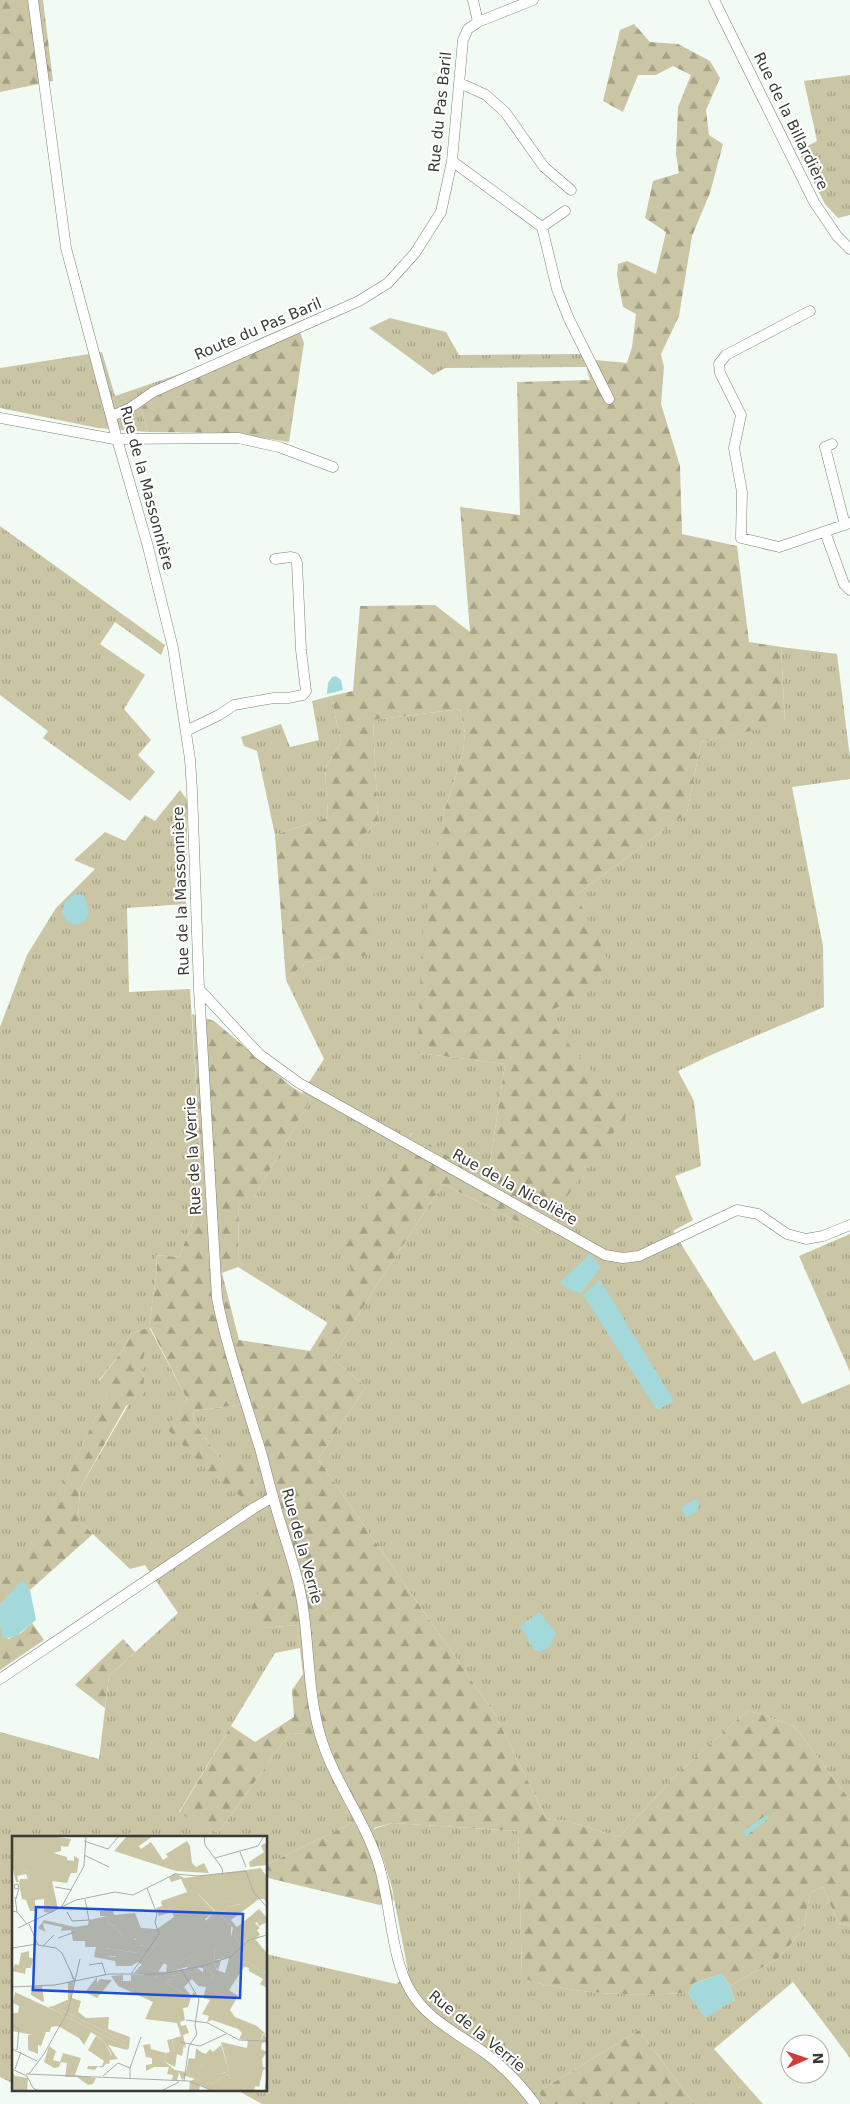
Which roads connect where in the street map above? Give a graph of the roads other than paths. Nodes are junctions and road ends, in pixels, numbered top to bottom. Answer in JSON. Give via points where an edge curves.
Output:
{"nodes":[{"id":1,"x":33,"y":0,"type":"edge"},
{"id":2,"x":473,"y":0,"type":"edge"},
{"id":3,"x":533,"y":0,"type":"edge"},
{"id":4,"x":714,"y":0,"type":"edge"},
{"id":5,"x":478,"y":22,"type":"junction"},
{"id":6,"x":460,"y":84,"type":"junction"},
{"id":7,"x":452,"y":161,"type":"junction"},
{"id":8,"x":571,"y":190,"type":"dead end"},
{"id":9,"x":565,"y":211,"type":"dead end"},
{"id":10,"x":542,"y":227,"type":"junction"},
{"id":11,"x":850,"y":249,"type":"edge"},
{"id":12,"x":409,"y":260,"type":"joint"},
{"id":13,"x":810,"y":311,"type":"dead end"},
{"id":14,"x":609,"y":399,"type":"dead end"},
{"id":15,"x":112,"y":416,"type":"junction"},
{"id":16,"x":0,"y":418,"type":"edge"},
{"id":17,"x":117,"y":439,"type":"junction"},
{"id":18,"x":832,"y":444,"type":"dead end"},
{"id":19,"x":333,"y":467,"type":"dead end"},
{"id":20,"x":847,"y":524,"type":"edge"},
{"id":21,"x":826,"y":532,"type":"junction"},
{"id":22,"x":275,"y":559,"type":"dead end"},
{"id":23,"x":850,"y":590,"type":"edge"},
{"id":24,"x":186,"y":731,"type":"junction"},
{"id":25,"x":199,"y":988,"type":"junction"},
{"id":26,"x":850,"y":1224,"type":"edge"},
{"id":27,"x":273,"y":1498,"type":"junction"},
{"id":28,"x":0,"y":1679,"type":"edge"},
{"id":29,"x":535,"y":2104,"type":"edge"}],
"edges":[{"from":1,"to":15,"type":"street","name":"Rue de la Massonnière","via":[[61,222]]},
{"from":2,"to":5,"type":"street"},
{"from":3,"to":5,"type":"street","name":"Rue du Pas Baril"},
{"from":4,"to":11,"type":"street","name":"Rue de la Billardière","via":[[814,202]]},
{"from":5,"to":6,"type":"street","name":"Rue du Pas Baril","via":[[468,29],[463,40]]},
{"from":6,"to":7,"type":"street","name":"Rue du Pas Baril"},
{"from":6,"to":8,"type":"street","via":[[486,96],[505,112],[544,167]]},
{"from":7,"to":10,"type":"street"},
{"from":7,"to":12,"type":"street","name":"Rue du Pas Baril","via":[[441,212]]},
{"from":9,"to":10,"type":"street"},
{"from":10,"to":14,"type":"street","via":[[560,296]]},
{"from":12,"to":15,"type":"street","name":"Route du Pas Baril","via":[[388,283],[359,301],[162,388]]},
{"from":13,"to":21,"type":"street","via":[[726,355],[719,364],[720,373],[741,415],[734,448],[742,492],[741,538],[780,547]]},
{"from":15,"to":17,"type":"street","name":"Rue de la Massonnière"},
{"from":16,"to":17,"type":"street"},
{"from":17,"to":19,"type":"street","via":[[238,438],[279,447]]},
{"from":17,"to":24,"type":"street","name":"Rue de la Massonnière","via":[[173,648]]},
{"from":18,"to":20,"type":"street","via":[[825,447]]},
{"from":20,"to":21,"type":"street"},
{"from":21,"to":23,"type":"street","via":[[844,584]]},
{"from":22,"to":24,"type":"street","via":[[291,556],[297,563],[306,691],[303,695],[234,706]]},
{"from":24,"to":25,"type":"street","name":"Rue de la Massonnière","via":[[192,790]]},
{"from":25,"to":26,"type":"street","name":"Rue de la Nicolière","via":[[260,1054],[299,1083],[605,1255],[640,1256],[737,1210],[758,1214],[787,1234],[806,1239],[824,1236]]},
{"from":25,"to":27,"type":"street","name":"Rue de la Verrie","via":[[217,1298],[223,1331]]},
{"from":27,"to":28,"type":"street"},
{"from":27,"to":29,"type":"street","name":"Rue de la Verrie","via":[[303,1602],[314,1714],[332,1766],[368,1834],[380,1868],[408,1988],[431,2016],[502,2067]]}]}
